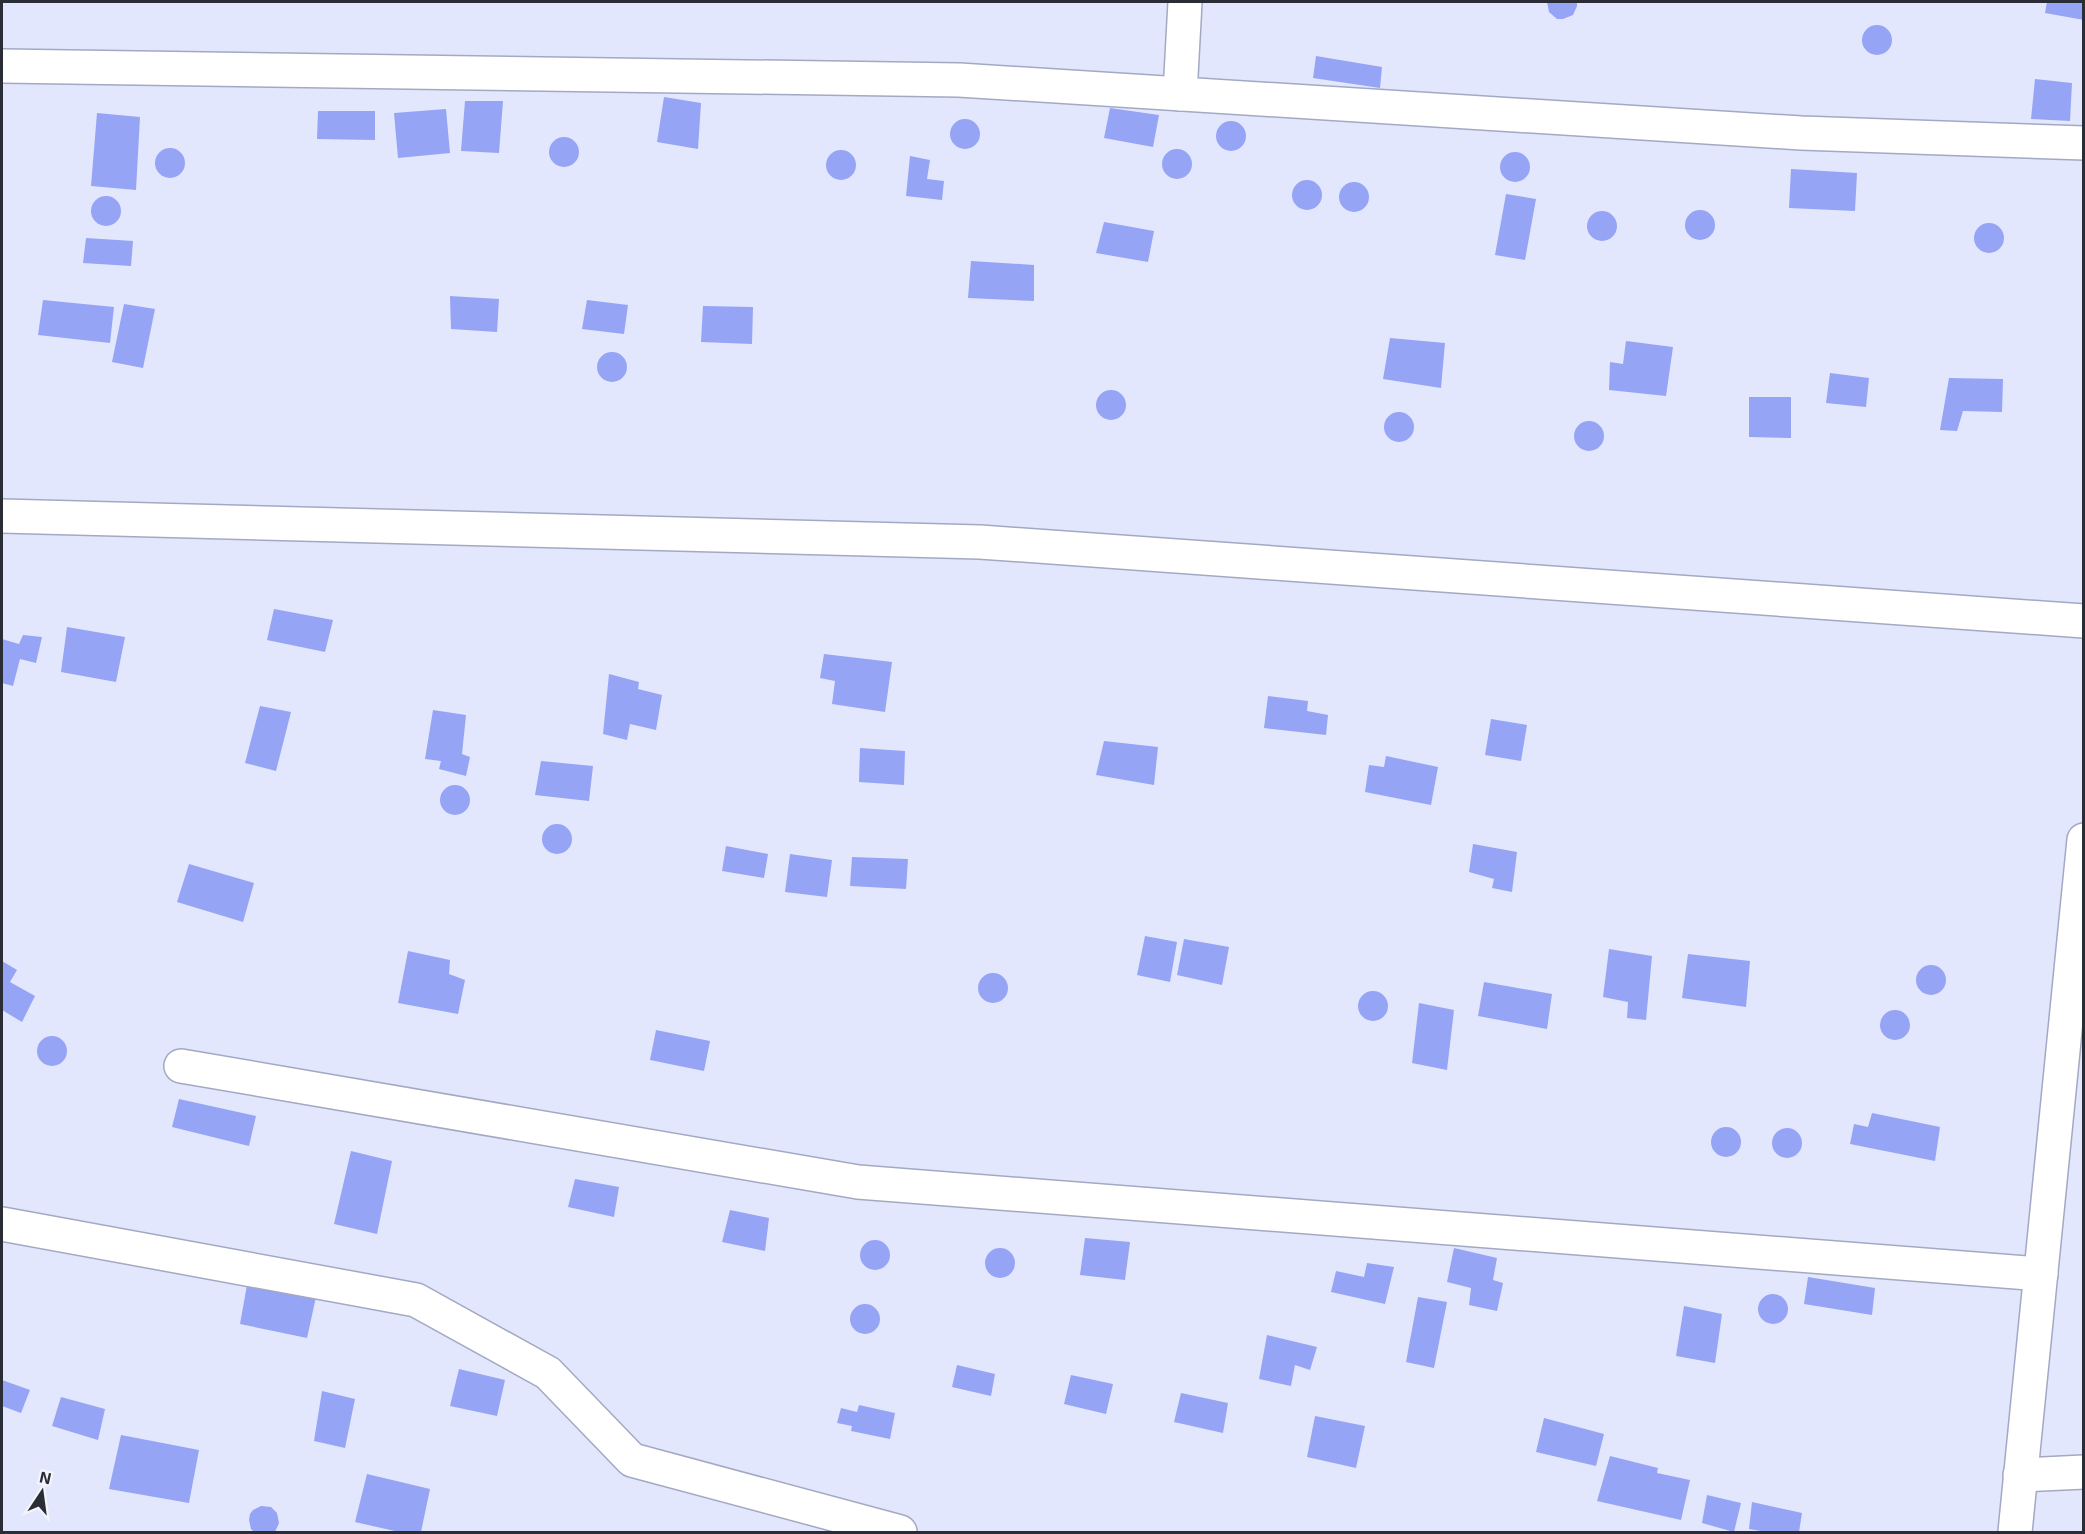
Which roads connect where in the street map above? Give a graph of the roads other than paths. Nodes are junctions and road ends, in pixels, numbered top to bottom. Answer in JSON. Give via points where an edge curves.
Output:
{"nodes":[{"id":1,"x":1185,"y":2,"type":"edge"},
{"id":2,"x":2,"y":66,"type":"edge"},
{"id":3,"x":1180,"y":94,"type":"junction"},
{"id":4,"x":2084,"y":143,"type":"edge"},
{"id":5,"x":2,"y":516,"type":"edge"},
{"id":6,"x":2084,"y":621,"type":"edge"},
{"id":7,"x":2084,"y":840,"type":"edge"},
{"id":8,"x":181,"y":1066,"type":"dead end"},
{"id":9,"x":2,"y":1224,"type":"edge"},
{"id":10,"x":2041,"y":1274,"type":"junction"},
{"id":11,"x":2084,"y":1472,"type":"edge"},
{"id":12,"x":2020,"y":1475,"type":"junction"},
{"id":13,"x":900,"y":1533,"type":"edge"},
{"id":14,"x":2015,"y":1533,"type":"edge"}],
"edges":[{"from":1,"to":3,"type":"street"},
{"from":2,"to":3,"type":"street","via":[[959,80]]},
{"from":3,"to":4,"type":"street","via":[[1801,133]]},
{"from":5,"to":6,"type":"street","via":[[980,542]]},
{"from":7,"to":10,"type":"street"},
{"from":8,"to":10,"type":"street","via":[[858,1182]]},
{"from":9,"to":13,"type":"street","via":[[416,1300],[548,1373],[632,1460]]},
{"from":10,"to":12,"type":"street"},
{"from":11,"to":12,"type":"street"},
{"from":12,"to":14,"type":"street"}]}
